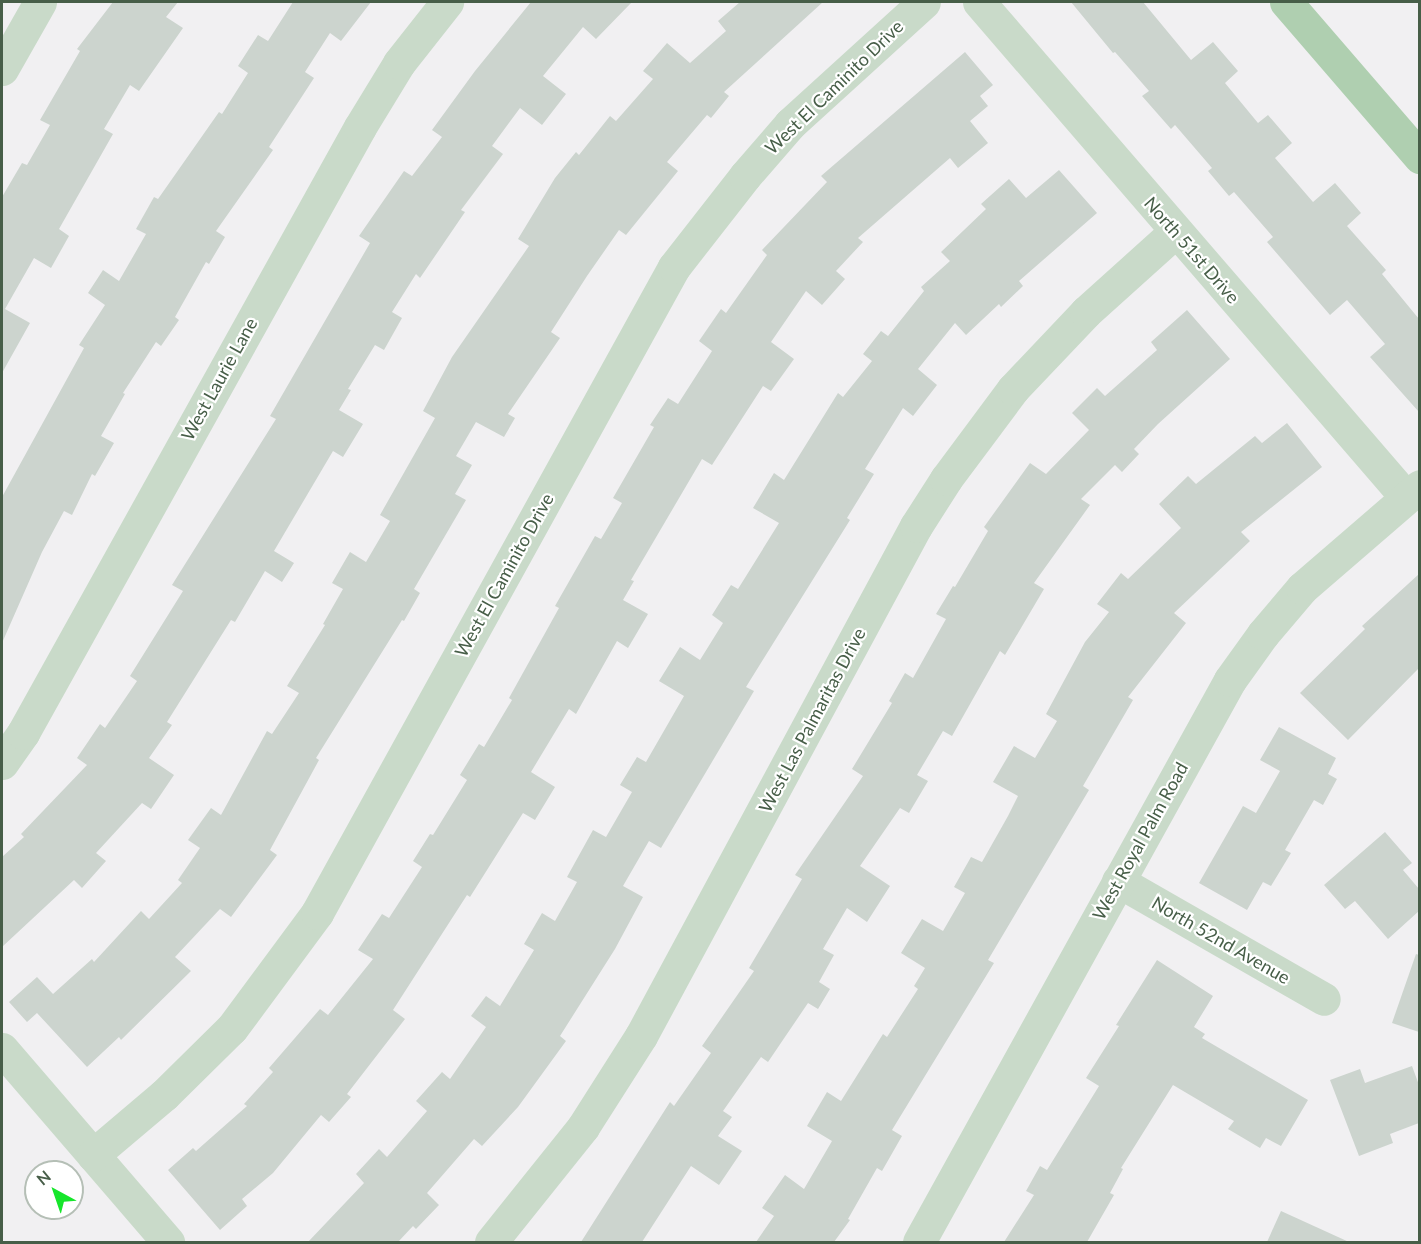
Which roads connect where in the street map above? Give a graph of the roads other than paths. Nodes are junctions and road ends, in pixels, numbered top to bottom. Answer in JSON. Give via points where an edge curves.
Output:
{"nodes":[{"id":1,"x":39,"y":2,"type":"edge"},
{"id":2,"x":447,"y":2,"type":"edge"},
{"id":3,"x":924,"y":2,"type":"edge"},
{"id":4,"x":980,"y":2,"type":"edge"},
{"id":5,"x":1286,"y":2,"type":"edge"},
{"id":6,"x":2,"y":69,"type":"edge"},
{"id":7,"x":1419,"y":157,"type":"edge"},
{"id":8,"x":1176,"y":231,"type":"junction"},
{"id":9,"x":1413,"y":491,"type":"edge"},
{"id":10,"x":2,"y":763,"type":"edge"},
{"id":11,"x":1118,"y":881,"type":"junction"},
{"id":12,"x":1324,"y":999,"type":"dead end"},
{"id":13,"x":2,"y":1049,"type":"edge"},
{"id":14,"x":93,"y":1155,"type":"junction"},
{"id":15,"x":168,"y":1242,"type":"edge"},
{"id":16,"x":491,"y":1242,"type":"edge"},
{"id":17,"x":919,"y":1242,"type":"edge"}],
"edges":[{"from":1,"to":6,"type":"street"},
{"from":2,"to":10,"type":"street","name":"West Laurie Lane","via":[[399,63],[360,127],[29,722]]},
{"from":3,"to":14,"type":"street","name":"West El Caminito Drive","via":[[790,124],[674,267],[317,913],[232,1028],[164,1095]]},
{"from":4,"to":8,"type":"street","name":"North 51st Drive"},
{"from":5,"to":7,"type":"main road"},
{"from":8,"to":9,"type":"street","name":"North 51st Drive"},
{"from":8,"to":16,"type":"street","name":"West Las Palmaritas Drive","via":[[1086,312],[1021,381],[946,479],[910,537],[641,1036],[583,1127]]},
{"from":9,"to":11,"type":"street","name":"West Royal Palm Road","via":[[1302,588],[1263,634],[1210,714]]},
{"from":11,"to":12,"type":"street","name":"North 52nd Avenue"},
{"from":11,"to":17,"type":"street","name":"West Royal Palm Road"},
{"from":13,"to":14,"type":"street"},
{"from":14,"to":15,"type":"street"}]}
